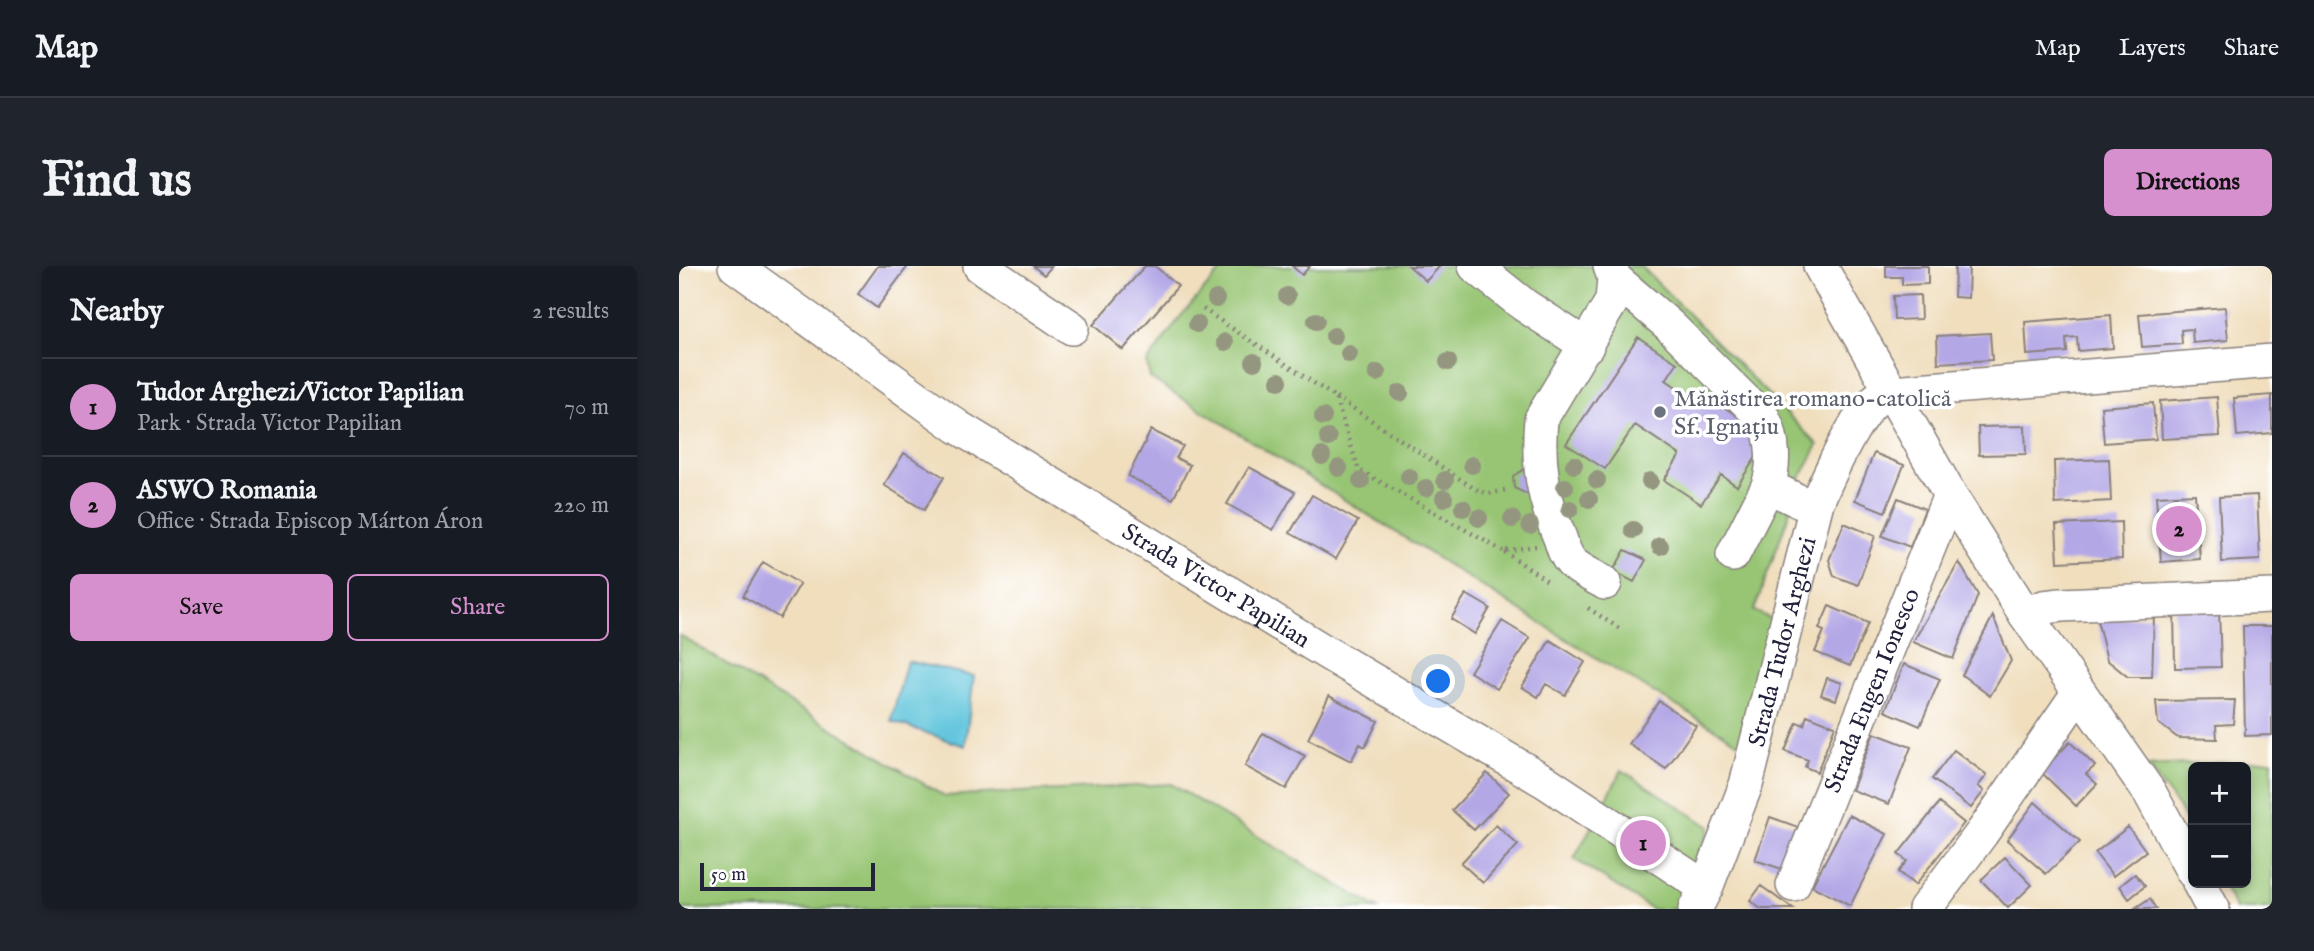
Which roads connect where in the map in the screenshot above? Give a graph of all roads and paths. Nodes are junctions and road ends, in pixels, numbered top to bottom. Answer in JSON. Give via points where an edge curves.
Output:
{"nodes":[{"id":1,"x":735,"y":266,"type":"edge"},
{"id":2,"x":980,"y":266,"type":"edge"},
{"id":3,"x":1475,"y":266,"type":"edge"},
{"id":4,"x":1821,"y":266,"type":"edge"},
{"id":5,"x":1612,"y":272,"type":"edge"},
{"id":6,"x":1203,"y":309,"type":"dead end"},
{"id":7,"x":1072,"y":328,"type":"dead end"},
{"id":8,"x":1587,"y":346,"type":"junction"},
{"id":9,"x":2272,"y":361,"type":"edge"},
{"id":10,"x":1892,"y":392,"type":"junction"},
{"id":11,"x":1335,"y":397,"type":"junction"},
{"id":12,"x":1768,"y":486,"type":"junction"},
{"id":13,"x":1505,"y":490,"type":"dead end"},
{"id":14,"x":1950,"y":495,"type":"junction"},
{"id":15,"x":1815,"y":509,"type":"junction"},
{"id":16,"x":1503,"y":551,"type":"dead end"},
{"id":17,"x":1733,"y":555,"type":"dead end"},
{"id":18,"x":1605,"y":583,"type":"dead end"},
{"id":19,"x":2272,"y":596,"type":"edge"},
{"id":20,"x":2025,"y":614,"type":"junction"},
{"id":21,"x":2079,"y":692,"type":"junction"},
{"id":22,"x":2188,"y":863,"type":"edge"},
{"id":23,"x":1793,"y":885,"type":"dead end"},
{"id":24,"x":2202,"y":888,"type":"edge"},
{"id":25,"x":1701,"y":899,"type":"edge"},
{"id":26,"x":1925,"y":909,"type":"edge"},
{"id":27,"x":2213,"y":909,"type":"edge"}],
"edges":[{"from":1,"to":25,"type":"street","name":"Strada Victor Papilian","via":[[958,427],[1546,782]]},
{"from":2,"to":7,"type":"street"},
{"from":3,"to":8,"type":"street"},
{"from":4,"to":10,"type":"street"},
{"from":5,"to":8,"type":"street","via":[[1612,301]]},
{"from":5,"to":12,"type":"street","via":[[1763,419],[1773,470]]},
{"from":6,"to":11,"type":"path"},
{"from":8,"to":18,"type":"street","via":[[1541,419],[1540,465],[1545,501],[1566,554]]},
{"from":9,"to":10,"type":"street"},
{"from":10,"to":14,"type":"street"},
{"from":10,"to":15,"type":"street","name":"Strada Tudor Arghezi","via":[[1867,409],[1832,468]]},
{"from":11,"to":13,"type":"path","via":[[1475,489],[1489,494]]},
{"from":11,"to":16,"type":"path","via":[[1359,470]]},
{"from":12,"to":15,"type":"street"},
{"from":12,"to":17,"type":"street"},
{"from":14,"to":20,"type":"street"},
{"from":14,"to":23,"type":"street","name":"Strada Eugen Ionesco"},
{"from":15,"to":25,"type":"street","name":"Strada Tudor Arghezi","via":[[1746,785]]},
{"from":19,"to":20,"type":"street","via":[[2061,605]]},
{"from":20,"to":21,"type":"street"},
{"from":21,"to":22,"type":"street","via":[[2150,793]]},
{"from":21,"to":26,"type":"street"},
{"from":24,"to":27,"type":"street"}]}
